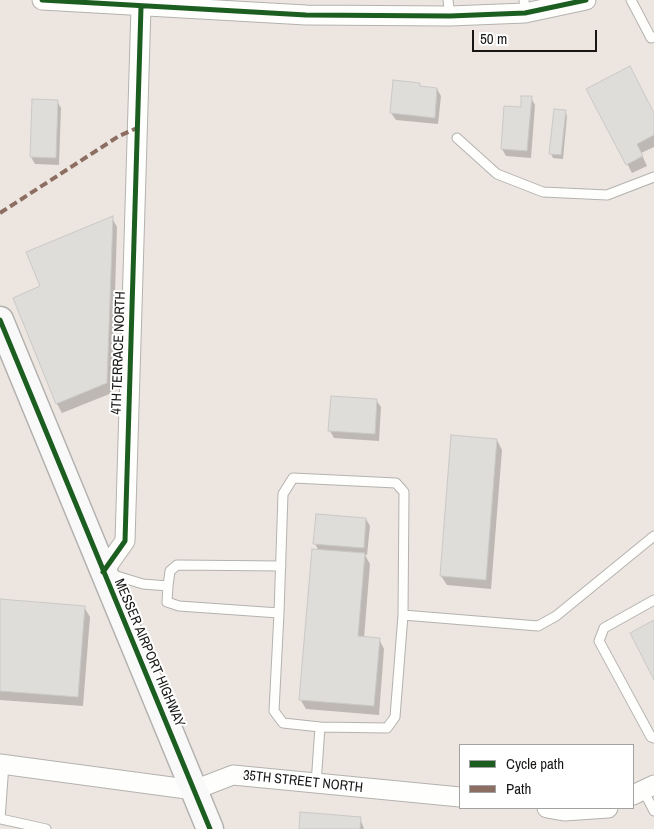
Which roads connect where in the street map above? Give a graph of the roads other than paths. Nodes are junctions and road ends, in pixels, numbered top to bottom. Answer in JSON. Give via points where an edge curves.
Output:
{"nodes":[{"id":1,"x":49,"y":0,"type":"edge"},
{"id":2,"x":586,"y":0,"type":"edge"},
{"id":3,"x":631,"y":0,"type":"edge"},
{"id":4,"x":188,"y":5,"type":"edge"},
{"id":5,"x":256,"y":6,"type":"edge"},
{"id":6,"x":142,"y":7,"type":"junction"},
{"id":7,"x":524,"y":7,"type":"edge"},
{"id":8,"x":306,"y":8,"type":"edge"},
{"id":9,"x":449,"y":8,"type":"edge"},
{"id":10,"x":654,"y":37,"type":"edge"},
{"id":11,"x":458,"y":138,"type":"dead end"},
{"id":12,"x":654,"y":176,"type":"edge"},
{"id":13,"x":0,"y":320,"type":"edge"},
{"id":14,"x":654,"y":536,"type":"edge"},
{"id":15,"x":281,"y":566,"type":"junction"},
{"id":16,"x":103,"y":572,"type":"junction"},
{"id":17,"x":168,"y":586,"type":"junction"},
{"id":18,"x":654,"y":600,"type":"edge"},
{"id":19,"x":279,"y":613,"type":"junction"},
{"id":20,"x":403,"y":615,"type":"junction"},
{"id":21,"x":320,"y":727,"type":"junction"},
{"id":22,"x":654,"y":738,"type":"edge"},
{"id":23,"x":2,"y":764,"type":"edge"},
{"id":24,"x":316,"y":784,"type":"junction"},
{"id":25,"x":194,"y":790,"type":"junction"},
{"id":26,"x":643,"y":790,"type":"edge"},
{"id":27,"x":459,"y":797,"type":"edge"},
{"id":28,"x":553,"y":809,"type":"edge"},
{"id":29,"x":593,"y":809,"type":"edge"},
{"id":30,"x":654,"y":811,"type":"edge"},
{"id":31,"x":0,"y":819,"type":"edge"},
{"id":32,"x":46,"y":829,"type":"edge"},
{"id":33,"x":210,"y":829,"type":"edge"}],
"edges":[{"from":1,"to":6,"type":"street"},
{"from":2,"to":7,"type":"street"},
{"from":3,"to":10,"type":"lane","via":[[650,38]]},
{"from":4,"to":5,"type":"street"},
{"from":4,"to":6,"type":"street"},
{"from":5,"to":8,"type":"street"},
{"from":6,"to":16,"type":"street","name":"4TH TERRACE NORTH","via":[[125,541]]},
{"from":7,"to":9,"type":"street"},
{"from":8,"to":9,"type":"street"},
{"from":11,"to":12,"type":"lane","via":[[497,174],[543,192],[607,195]]},
{"from":13,"to":16,"type":"main road","name":"MESSER AIRPORT HIGHWAY"},
{"from":14,"to":20,"type":"lane","via":[[556,616],[538,626]]},
{"from":15,"to":17,"type":"lane","via":[[177,565],[170,571]]},
{"from":15,"to":19,"type":"lane"},
{"from":15,"to":20,"type":"lane","via":[[283,494],[293,478],[396,483],[404,492]]},
{"from":16,"to":17,"type":"lane","via":[[143,584]]},
{"from":16,"to":25,"type":"main road","name":"MESSER AIRPORT HIGHWAY"},
{"from":17,"to":19,"type":"lane","via":[[168,602],[179,606]]},
{"from":18,"to":22,"type":"lane","via":[[604,628],[599,641]]},
{"from":19,"to":21,"type":"lane","via":[[274,711],[282,723]]},
{"from":20,"to":21,"type":"lane","via":[[395,717],[387,728]]},
{"from":21,"to":24,"type":"lane"},
{"from":23,"to":25,"type":"street","name":"35TH STREET NORTH"},
{"from":23,"to":31,"type":"lane"},
{"from":24,"to":25,"type":"street","name":"35TH STREET NORTH","via":[[233,775]]},
{"from":24,"to":27,"type":"street","name":"35TH STREET NORTH"},
{"from":25,"to":33,"type":"main road","name":"MESSER AIRPORT HIGHWAY"},
{"from":26,"to":30,"type":"lane"},
{"from":28,"to":29,"type":"street"},
{"from":31,"to":32,"type":"lane"}]}
